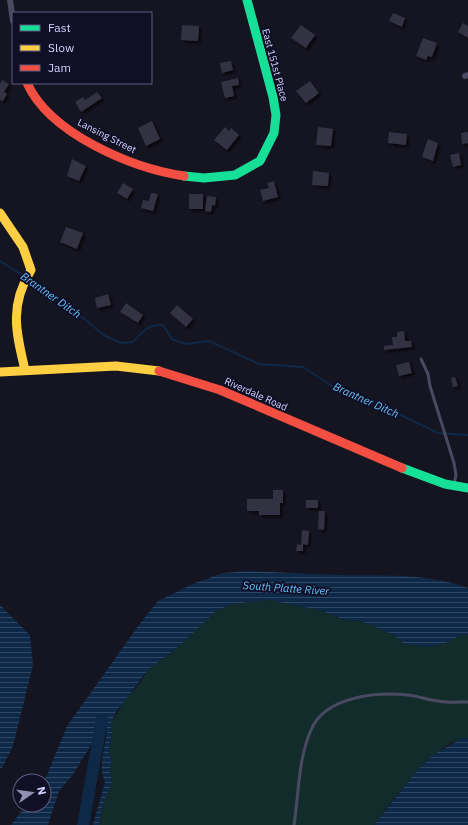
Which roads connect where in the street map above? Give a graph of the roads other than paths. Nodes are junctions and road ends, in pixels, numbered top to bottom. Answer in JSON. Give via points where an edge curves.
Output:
{"nodes":[{"id":1,"x":10,"y":0,"type":"edge"},
{"id":2,"x":247,"y":0,"type":"edge"},
{"id":3,"x":12,"y":14,"type":"edge"},
{"id":4,"x":28,"y":84,"type":"edge"},
{"id":5,"x":262,"y":156,"type":"joint"},
{"id":6,"x":0,"y":213,"type":"edge"},
{"id":7,"x":421,"y":358,"type":"dead end"},
{"id":8,"x":25,"y":370,"type":"junction"},
{"id":9,"x":0,"y":372,"type":"edge"},
{"id":10,"x":454,"y":486,"type":"junction"},
{"id":11,"x":468,"y":488,"type":"edge"},
{"id":12,"x":468,"y":702,"type":"edge"},
{"id":13,"x":294,"y":825,"type":"edge"}],
"edges":[{"from":1,"to":3,"type":"street"},
{"from":2,"to":5,"type":"street","name":"East 151st Place","via":[[275,110],[274,133]]},
{"from":4,"to":5,"type":"street","name":"Lansing Street","via":[[38,104],[63,125],[111,153],[149,168],[197,178],[226,176],[250,167]]},
{"from":6,"to":8,"type":"street","via":[[29,256],[31,270],[26,277],[14,317]]},
{"from":7,"to":10,"type":"lane","via":[[447,439],[456,475]]},
{"from":8,"to":9,"type":"street","name":"Riverdale Road"},
{"from":8,"to":10,"type":"street","name":"Riverdale Road","via":[[121,366],[168,372],[220,390],[389,463]]},
{"from":10,"to":11,"type":"street","name":"Riverdale Road"},
{"from":12,"to":13,"type":"lane","via":[[439,702],[408,695],[361,696],[336,703],[311,728],[301,765]]}]}
